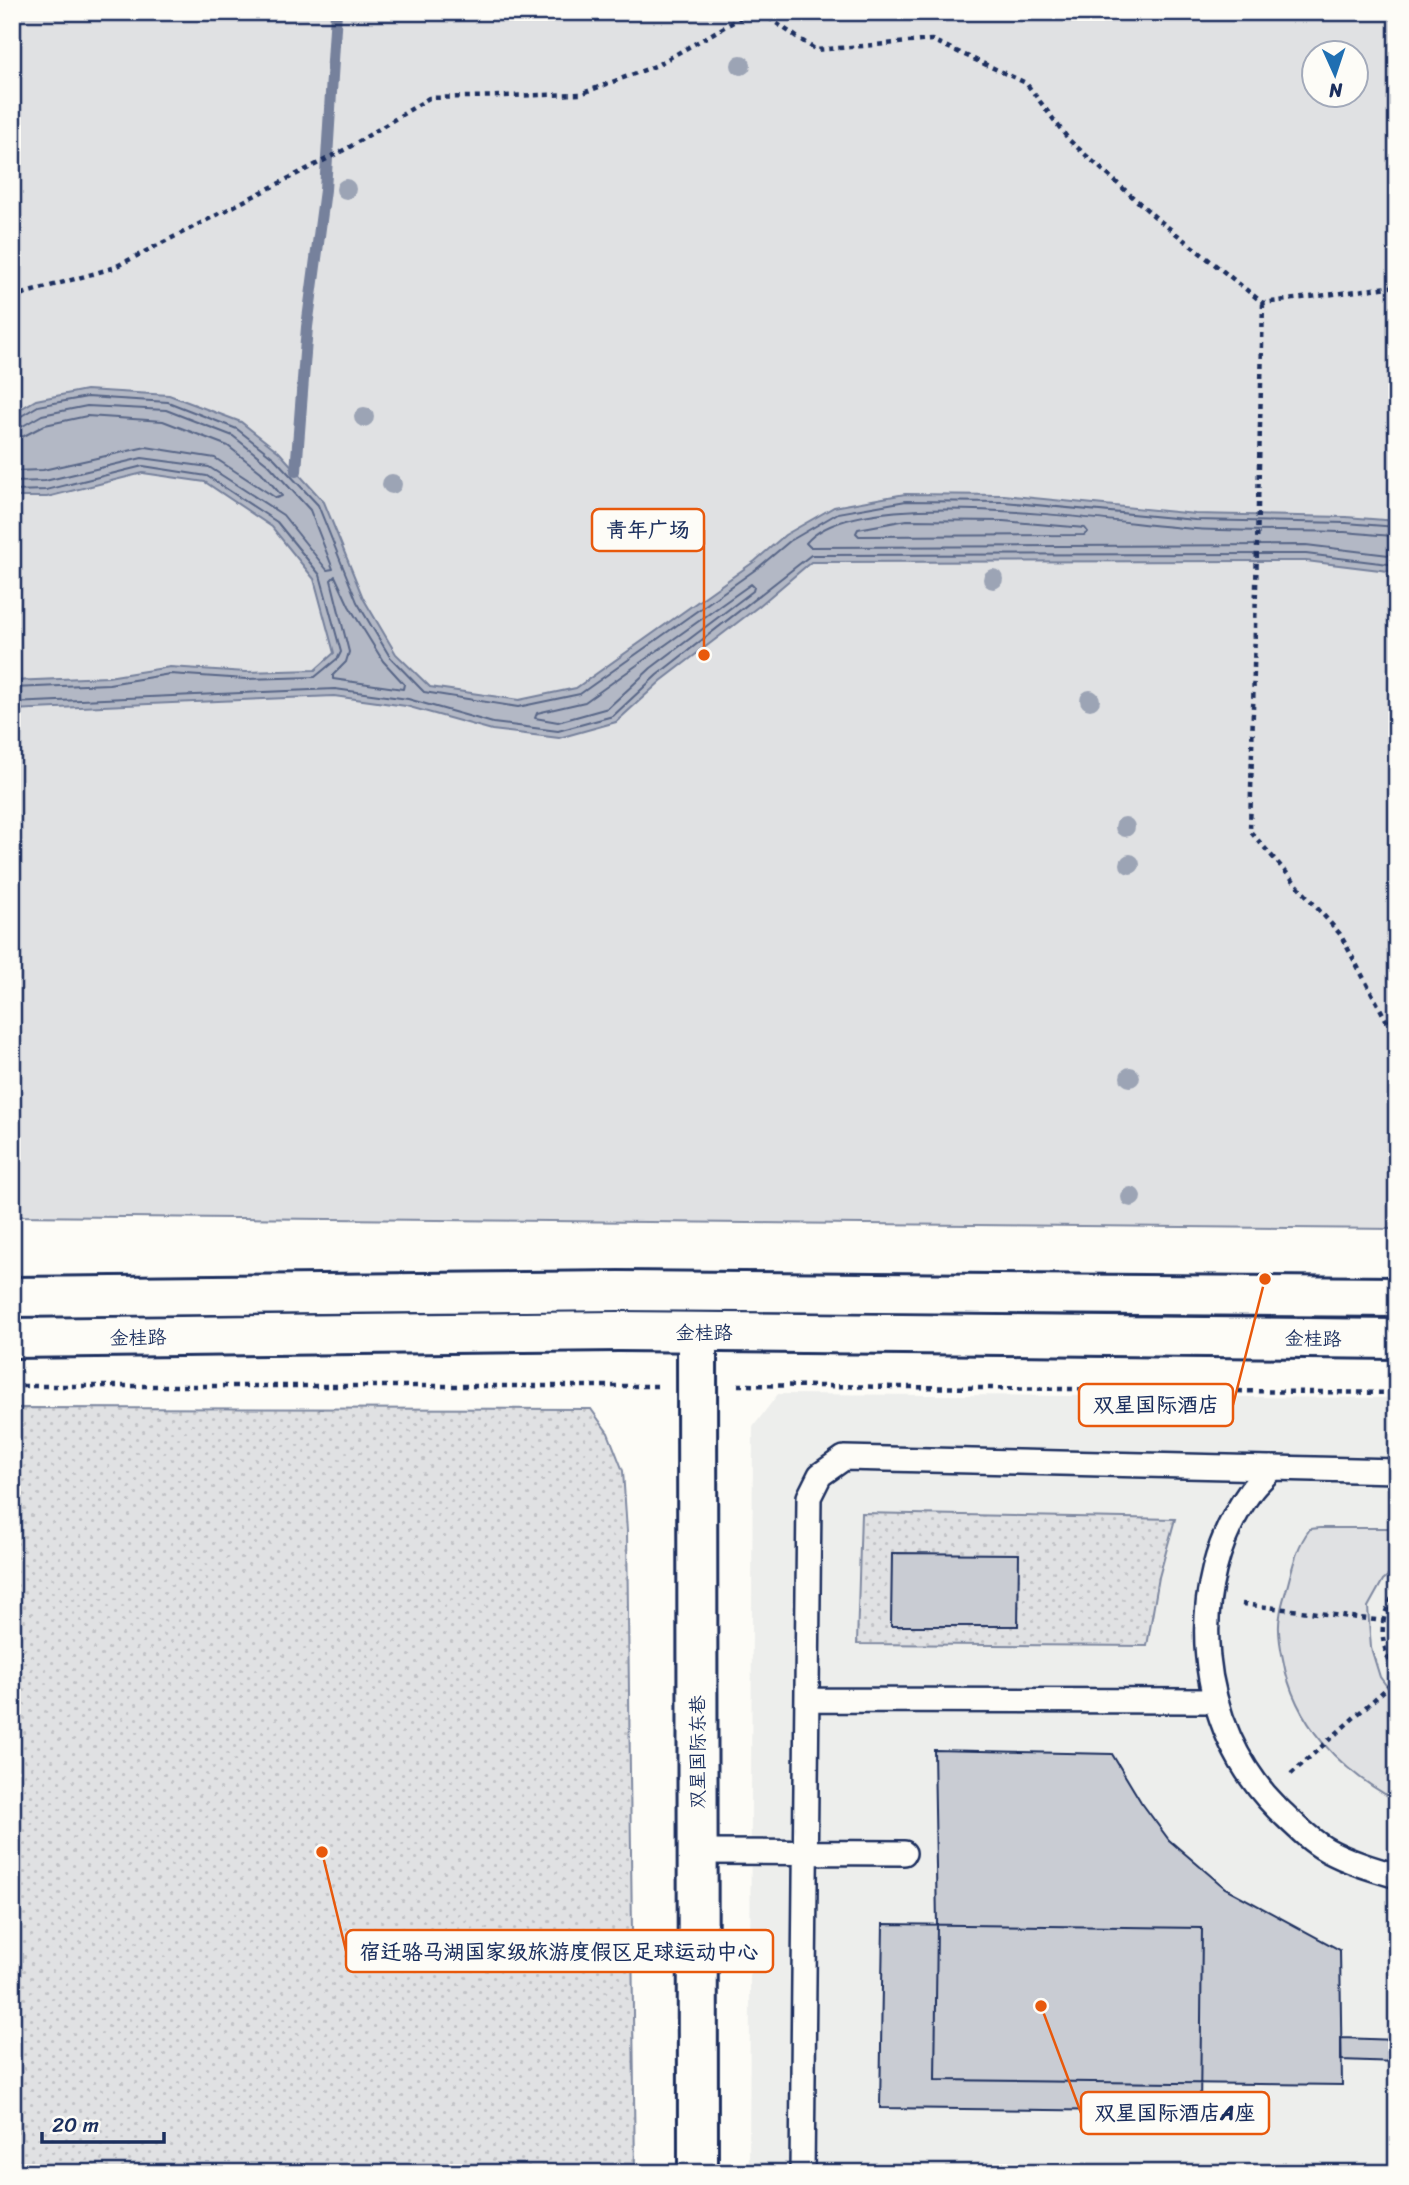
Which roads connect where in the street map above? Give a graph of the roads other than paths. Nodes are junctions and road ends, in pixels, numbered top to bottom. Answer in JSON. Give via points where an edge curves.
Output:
{"nodes":[{"id":1,"x":12,"y":1297,"type":"edge"},
{"id":2,"x":1397,"y":1297,"type":"edge"},
{"id":3,"x":697,"y":1332,"type":"junction"},
{"id":4,"x":12,"y":1338,"type":"edge"},
{"id":5,"x":1397,"y":1339,"type":"edge"},
{"id":6,"x":1272,"y":1468,"type":"junction"},
{"id":7,"x":1397,"y":1471,"type":"edge"},
{"id":8,"x":807,"y":1700,"type":"junction"},
{"id":9,"x":1215,"y":1701,"type":"junction"},
{"id":10,"x":697,"y":1852,"type":"junction"},
{"id":11,"x":805,"y":1852,"type":"junction"},
{"id":12,"x":904,"y":1853,"type":"dead end"},
{"id":13,"x":1397,"y":1876,"type":"edge"},
{"id":14,"x":698,"y":2173,"type":"edge"},
{"id":15,"x":802,"y":2173,"type":"edge"}],
"edges":[{"from":1,"to":2,"type":"street","via":[[618,1291]]},
{"from":3,"to":4,"type":"street","name":"金桂路"},
{"from":3,"to":5,"type":"street","name":"金桂路"},
{"from":3,"to":10,"type":"street","name":"双星国际东巷"},
{"from":6,"to":7,"type":"lane"},
{"from":6,"to":8,"type":"lane","via":[[844,1458],[820,1475],[809,1497]]},
{"from":6,"to":9,"type":"lane","via":[[1233,1520],[1208,1600],[1206,1640]]},
{"from":8,"to":9,"type":"lane"},
{"from":8,"to":11,"type":"lane"},
{"from":9,"to":13,"type":"lane","via":[[1241,1761],[1266,1797],[1293,1824],[1325,1849]]},
{"from":10,"to":11,"type":"lane"},
{"from":10,"to":14,"type":"street","name":"双星国际东巷"},
{"from":11,"to":12,"type":"lane"},
{"from":11,"to":15,"type":"lane"}]}
